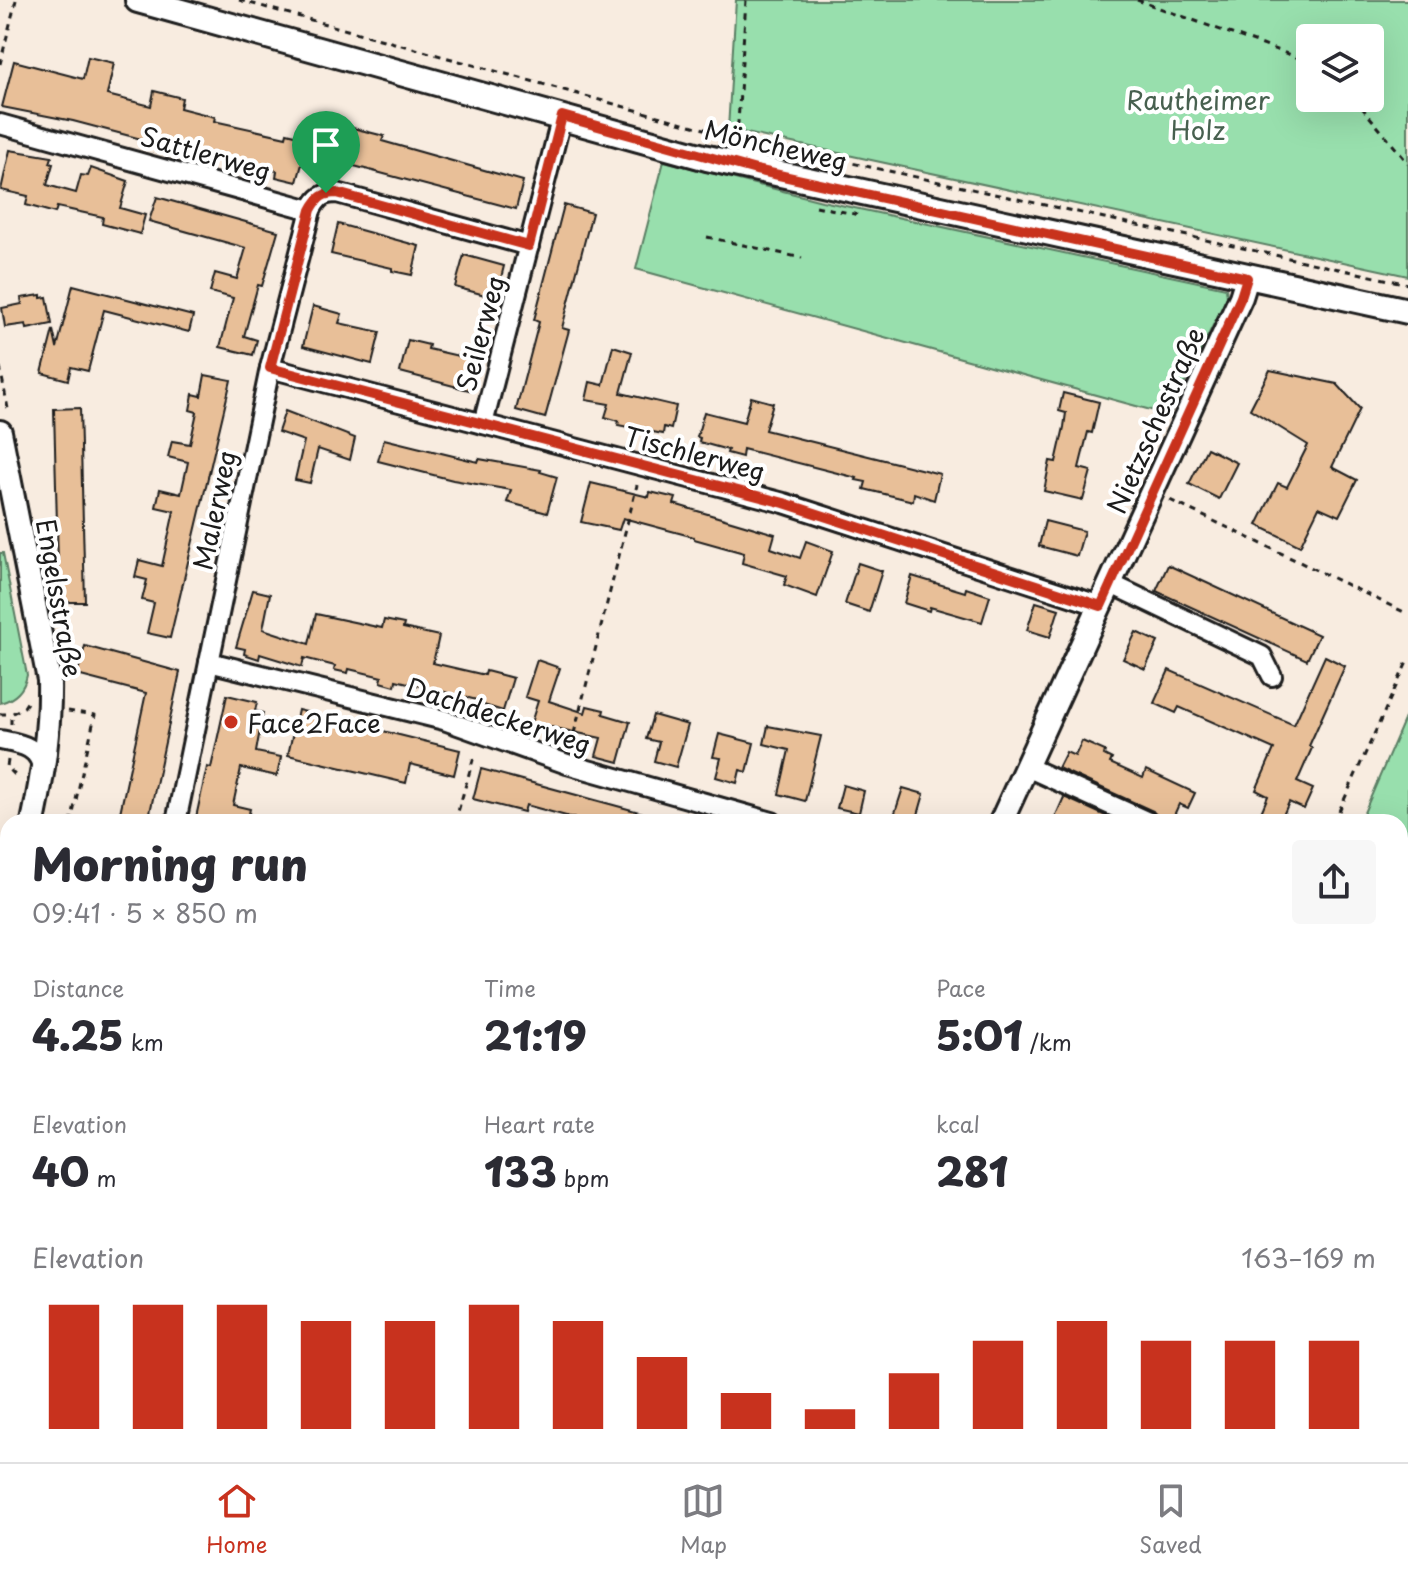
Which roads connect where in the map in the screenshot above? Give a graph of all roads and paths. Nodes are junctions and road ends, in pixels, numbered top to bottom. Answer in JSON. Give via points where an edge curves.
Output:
{"nodes":[{"id":1,"x":16,"y":0,"type":"edge"},
{"id":2,"x":138,"y":0,"type":"edge"},
{"id":3,"x":239,"y":0,"type":"edge"},
{"id":4,"x":746,"y":0,"type":"edge"},
{"id":5,"x":1137,"y":0,"type":"edge"},
{"id":6,"x":1296,"y":57,"type":"edge"},
{"id":7,"x":0,"y":64,"type":"edge"},
{"id":8,"x":1366,"y":112,"type":"edge"},
{"id":9,"x":562,"y":116,"type":"junction"},
{"id":10,"x":0,"y":124,"type":"edge"},
{"id":11,"x":737,"y":138,"type":"junction"},
{"id":12,"x":1408,"y":163,"type":"edge"},
{"id":13,"x":311,"y":210,"type":"junction"},
{"id":14,"x":707,"y":237,"type":"dead end"},
{"id":15,"x":529,"y":246,"type":"junction"},
{"id":16,"x":802,"y":258,"type":"dead end"},
{"id":17,"x":1247,"y":278,"type":"junction"},
{"id":18,"x":1408,"y":284,"type":"edge"},
{"id":19,"x":1408,"y":311,"type":"edge"},
{"id":20,"x":270,"y":368,"type":"junction"},
{"id":21,"x":483,"y":424,"type":"junction"},
{"id":22,"x":0,"y":432,"type":"edge"},
{"id":23,"x":642,"y":465,"type":"junction"},
{"id":24,"x":1153,"y":492,"type":"junction"},
{"id":25,"x":1111,"y":584,"type":"junction"},
{"id":26,"x":1101,"y":606,"type":"junction"},
{"id":27,"x":1408,"y":614,"type":"edge"},
{"id":28,"x":1408,"y":660,"type":"edge"},
{"id":29,"x":209,"y":662,"type":"junction"},
{"id":30,"x":1272,"y":676,"type":"dead end"},
{"id":31,"x":33,"y":694,"type":"dead end"},
{"id":32,"x":67,"y":711,"type":"dead end"},
{"id":33,"x":0,"y":714,"type":"edge"},
{"id":34,"x":11,"y":714,"type":"junction"},
{"id":35,"x":481,"y":732,"type":"junction"},
{"id":36,"x":5,"y":741,"type":"edge"},
{"id":37,"x":567,"y":764,"type":"junction"},
{"id":38,"x":0,"y":765,"type":"edge"},
{"id":39,"x":7,"y":767,"type":"junction"},
{"id":40,"x":1027,"y":767,"type":"junction"},
{"id":41,"x":44,"y":772,"type":"junction"},
{"id":42,"x":21,"y":780,"type":"dead end"},
{"id":43,"x":35,"y":814,"type":"edge"},
{"id":44,"x":73,"y":814,"type":"edge"},
{"id":45,"x":178,"y":814,"type":"edge"},
{"id":46,"x":457,"y":814,"type":"edge"},
{"id":47,"x":744,"y":814,"type":"edge"},
{"id":48,"x":1005,"y":814,"type":"edge"},
{"id":49,"x":1130,"y":814,"type":"edge"},
{"id":50,"x":1338,"y":814,"type":"edge"}],
"edges":[{"from":1,"to":7,"type":"path"},
{"from":2,"to":9,"type":"main road","name":"Möncheweg"},
{"from":3,"to":11,"type":"path"},
{"from":4,"to":11,"type":"path"},
{"from":5,"to":6,"type":"path"},
{"from":8,"to":12,"type":"path"},
{"from":9,"to":15,"type":"street","name":"Seilerweg"},
{"from":9,"to":17,"type":"main road","name":"Möncheweg","via":[[756,170]]},
{"from":10,"to":13,"type":"street","name":"Sattlerweg"},
{"from":11,"to":18,"type":"path"},
{"from":13,"to":15,"type":"street","via":[[326,193],[337,193]]},
{"from":13,"to":20,"type":"street","name":"Malerweg"},
{"from":14,"to":16,"type":"path"},
{"from":15,"to":21,"type":"street","name":"Seilerweg"},
{"from":17,"to":19,"type":"main road","name":"Möncheweg"},
{"from":17,"to":24,"type":"street","name":"Nietzschestraße"},
{"from":20,"to":21,"type":"street","name":"Tischlerweg"},
{"from":20,"to":29,"type":"street","name":"Malerweg"},
{"from":21,"to":23,"type":"street","name":"Tischlerweg"},
{"from":22,"to":41,"type":"street","name":"Engelsstraße","via":[[49,680]]},
{"from":23,"to":26,"type":"street","name":"Tischlerweg","via":[[840,520]]},
{"from":23,"to":37,"type":"path"},
{"from":24,"to":25,"type":"street","name":"Nietzschestraße"},
{"from":24,"to":27,"type":"path"},
{"from":25,"to":26,"type":"street","name":"Nietzschestraße"},
{"from":25,"to":30,"type":"street","via":[[1262,656]]},
{"from":26,"to":40,"type":"street","name":"Nietzschestraße"},
{"from":28,"to":50,"type":"path"},
{"from":29,"to":35,"type":"street","name":"Dachdeckerweg"},
{"from":29,"to":45,"type":"street","name":"Malerweg"},
{"from":31,"to":34,"type":"path"},
{"from":32,"to":44,"type":"path","via":[[95,715]]},
{"from":33,"to":34,"type":"path"},
{"from":34,"to":36,"type":"path"},
{"from":35,"to":37,"type":"street","name":"Dachdeckerweg"},
{"from":35,"to":46,"type":"path"},
{"from":36,"to":39,"type":"path"},
{"from":36,"to":41,"type":"street","via":[[35,750]]},
{"from":37,"to":47,"type":"street","name":"Dachdeckerweg"},
{"from":38,"to":39,"type":"path"},
{"from":39,"to":42,"type":"path"},
{"from":40,"to":48,"type":"street","name":"Nietzschestraße"},
{"from":40,"to":49,"type":"street"},
{"from":41,"to":43,"type":"street","name":"Engelsstraße"}]}
